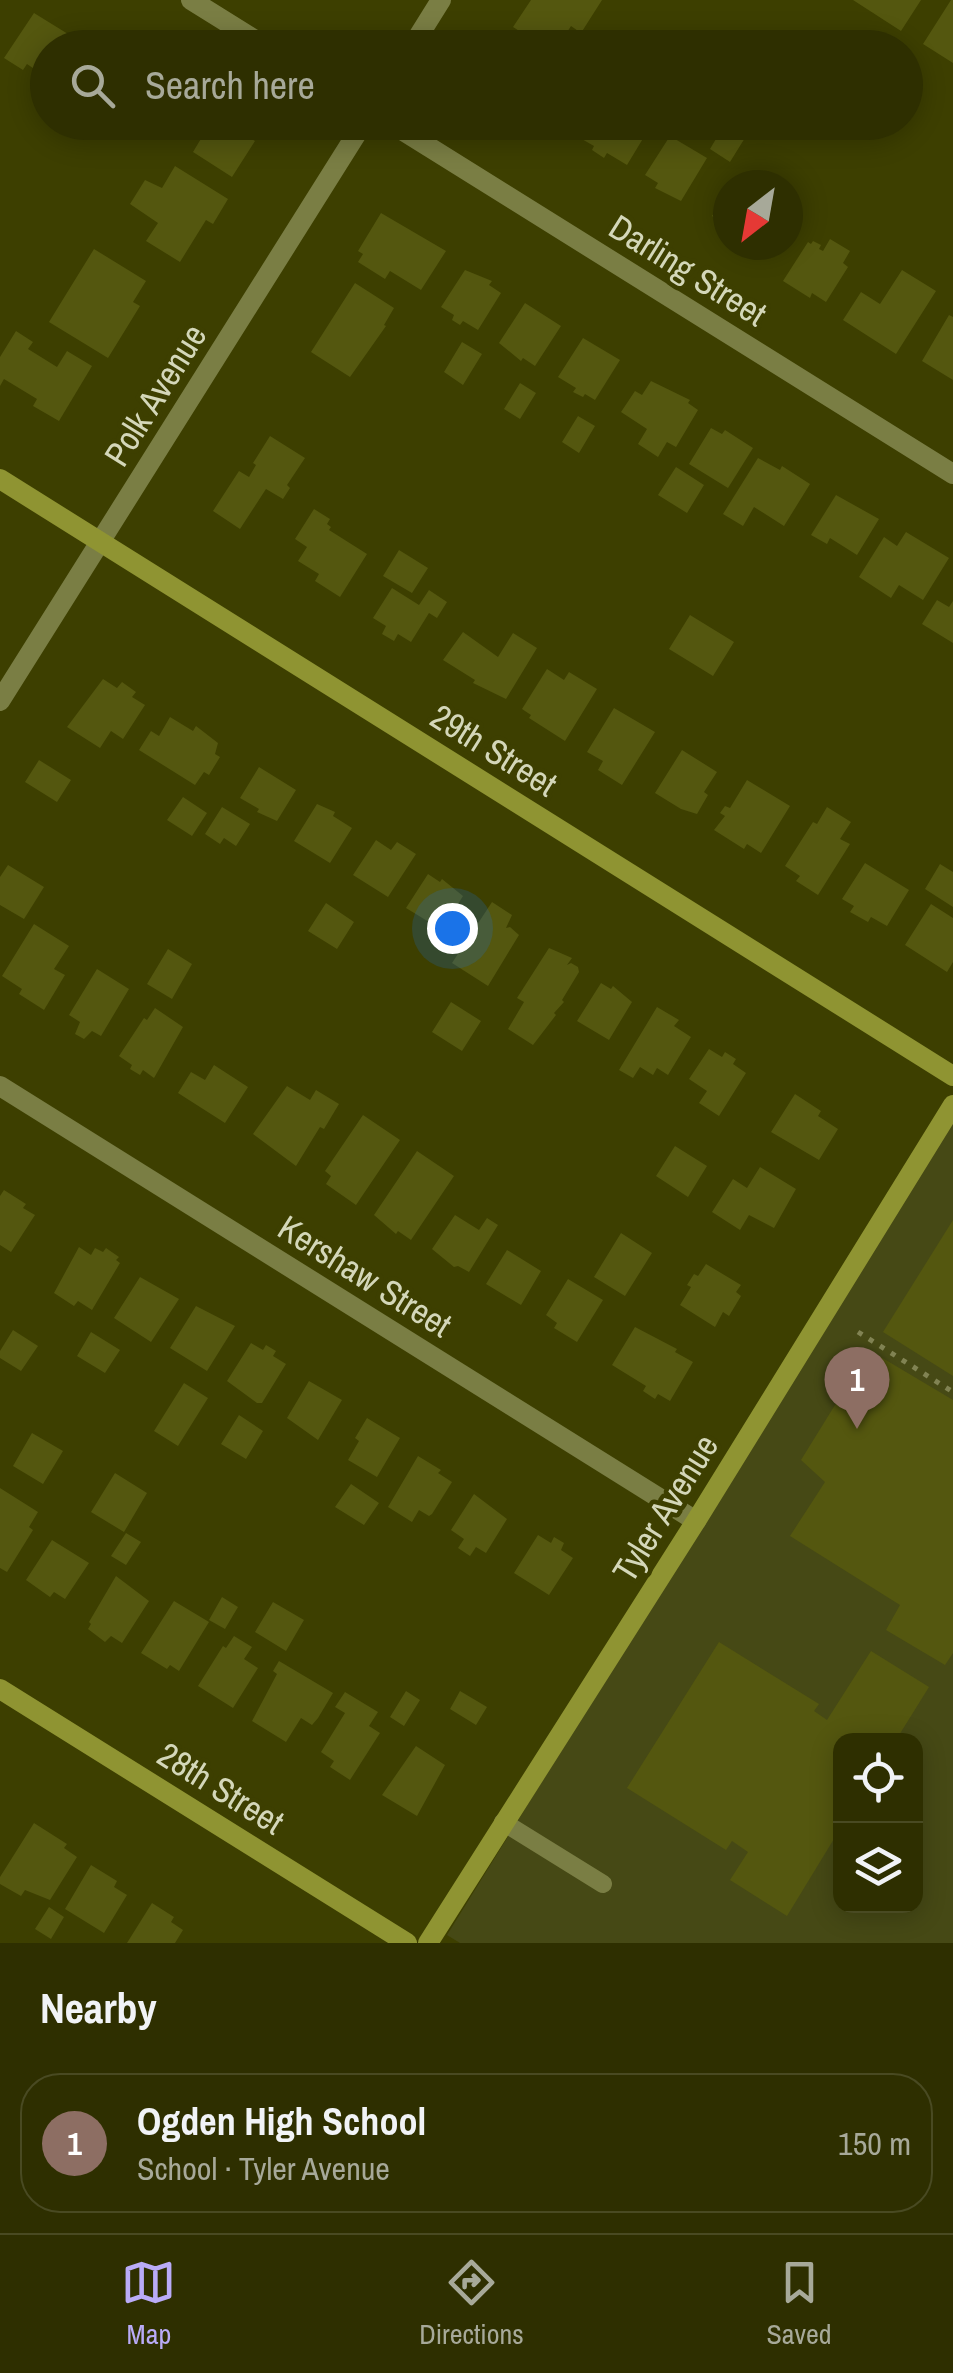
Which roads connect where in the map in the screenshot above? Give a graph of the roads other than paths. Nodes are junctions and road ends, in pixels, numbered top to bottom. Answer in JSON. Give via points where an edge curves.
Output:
{"nodes":[{"id":1,"x":192,"y":0,"type":"edge"},
{"id":2,"x":441,"y":0,"type":"edge"},
{"id":3,"x":240,"y":30,"type":"edge"},
{"id":4,"x":422,"y":30,"type":"edge"},
{"id":5,"x":353,"y":140,"type":"edge"},
{"id":6,"x":417,"y":140,"type":"edge"},
{"id":7,"x":953,"y":474,"type":"edge"},
{"id":8,"x":0,"y":479,"type":"edge"},
{"id":9,"x":101,"y":542,"type":"junction"},
{"id":10,"x":0,"y":701,"type":"edge"},
{"id":11,"x":953,"y":1076,"type":"edge"},
{"id":12,"x":0,"y":1086,"type":"edge"},
{"id":13,"x":953,"y":1105,"type":"edge"},
{"id":14,"x":696,"y":1521,"type":"junction"},
{"id":15,"x":0,"y":1689,"type":"edge"},
{"id":16,"x":503,"y":1822,"type":"junction"},
{"id":17,"x":603,"y":1884,"type":"dead end"},
{"id":18,"x":407,"y":1943,"type":"edge"},
{"id":19,"x":428,"y":1943,"type":"edge"}],
"edges":[{"from":1,"to":3,"type":"street"},
{"from":2,"to":4,"type":"street"},
{"from":5,"to":9,"type":"street","name":"Polk Avenue"},
{"from":6,"to":7,"type":"street","name":"Darling Street"},
{"from":8,"to":9,"type":"street","name":"29th Street"},
{"from":9,"to":10,"type":"street","name":"Polk Avenue"},
{"from":9,"to":11,"type":"street","name":"29th Street"},
{"from":12,"to":14,"type":"street","name":"Kershaw Street"},
{"from":13,"to":14,"type":"street","name":"Tyler Avenue"},
{"from":14,"to":16,"type":"street","name":"Tyler Avenue"},
{"from":15,"to":18,"type":"street","name":"28th Street"},
{"from":16,"to":17,"type":"lane"},
{"from":16,"to":19,"type":"street","name":"Tyler Avenue"}]}
